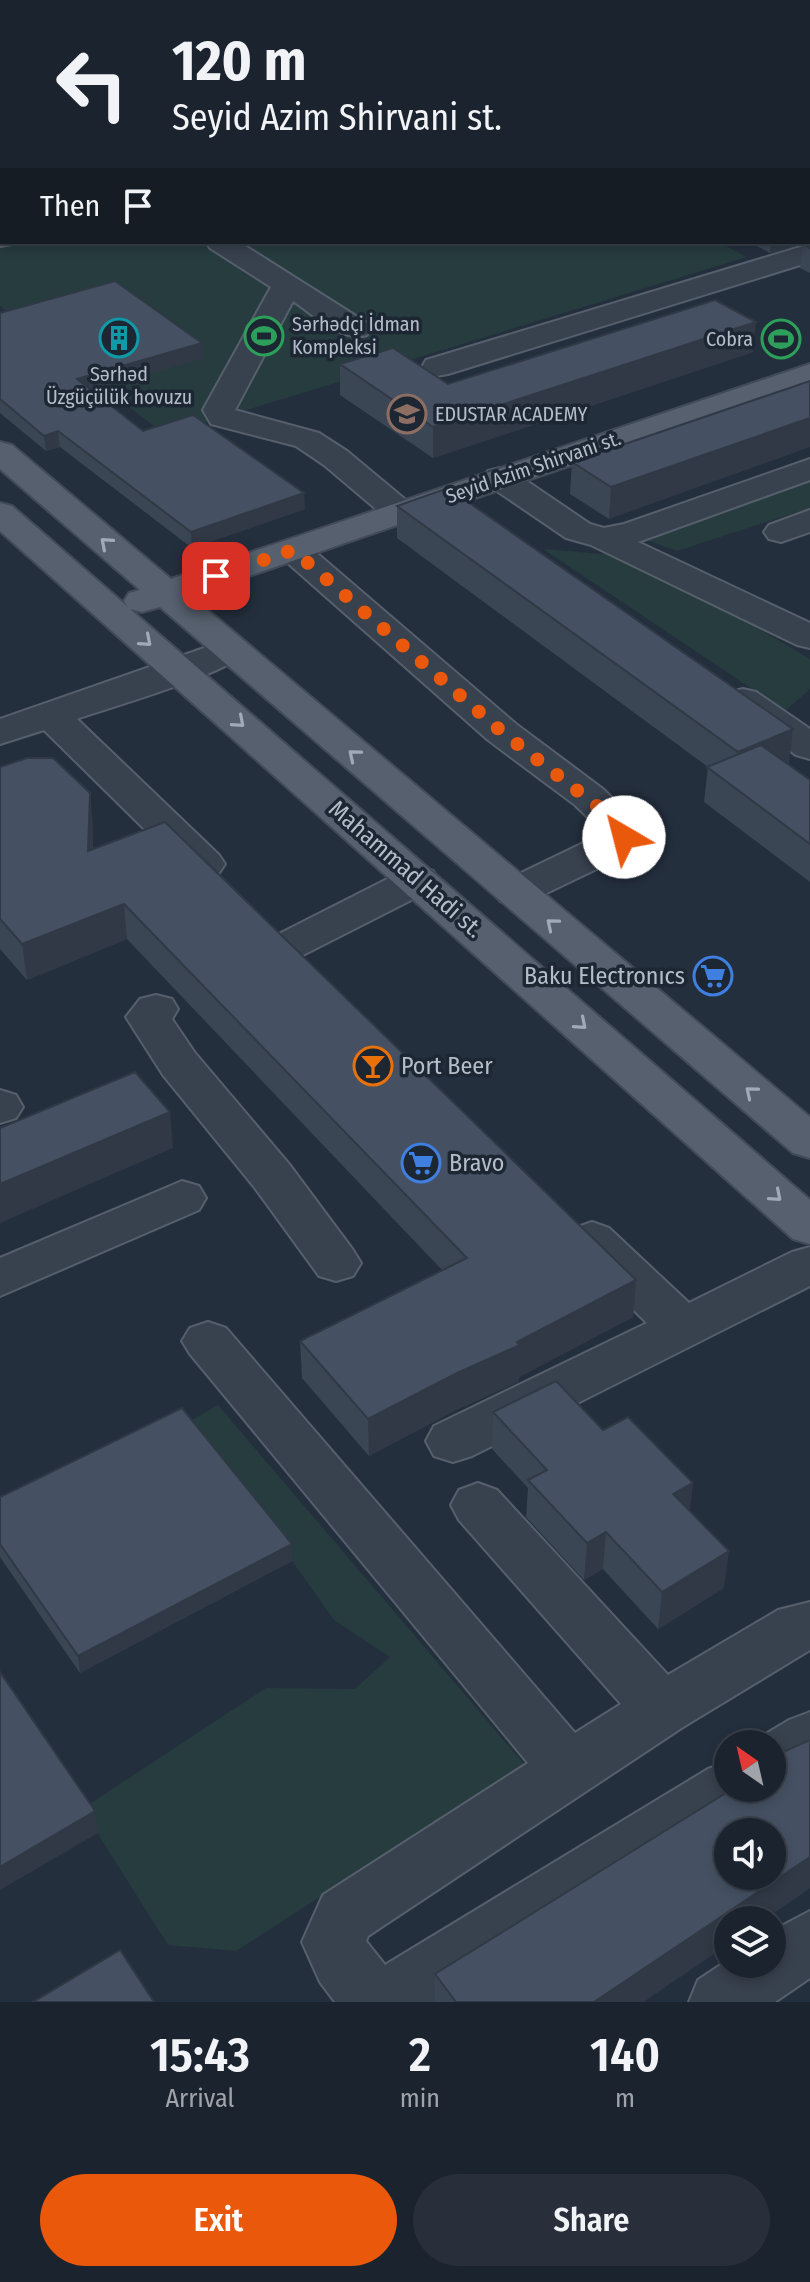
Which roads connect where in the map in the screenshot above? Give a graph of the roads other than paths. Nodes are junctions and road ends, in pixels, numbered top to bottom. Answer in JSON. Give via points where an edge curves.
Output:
{"nodes":[{"id":1,"x":223,"y":244,"type":"edge"},
{"id":2,"x":805,"y":259,"type":"edge"},
{"id":3,"x":287,"y":285,"type":"junction"},
{"id":4,"x":356,"y":329,"type":"dead end"},
{"id":5,"x":437,"y":367,"type":"dead end"},
{"id":6,"x":810,"y":373,"type":"edge"},
{"id":7,"x":0,"y":452,"type":"edge"},
{"id":8,"x":810,"y":469,"type":"edge"},
{"id":9,"x":500,"y":478,"type":"junction"},
{"id":10,"x":442,"y":498,"type":"junction"},
{"id":11,"x":0,"y":513,"type":"edge"},
{"id":12,"x":401,"y":513,"type":"junction"},
{"id":13,"x":481,"y":524,"type":"edge"},
{"id":14,"x":603,"y":538,"type":"junction"},
{"id":15,"x":293,"y":550,"type":"junction"},
{"id":16,"x":165,"y":594,"type":"junction"},
{"id":17,"x":113,"y":611,"type":"junction"},
{"id":18,"x":810,"y":637,"type":"edge"},
{"id":19,"x":230,"y":650,"type":"junction"},
{"id":20,"x":180,"y":671,"type":"junction"},
{"id":21,"x":715,"y":681,"type":"edge"},
{"id":22,"x":810,"y":701,"type":"edge"},
{"id":23,"x":51,"y":715,"type":"junction"},
{"id":24,"x":779,"y":724,"type":"junction"},
{"id":25,"x":0,"y":732,"type":"edge"},
{"id":26,"x":810,"y":747,"type":"edge"},
{"id":27,"x":418,"y":880,"type":"junction"},
{"id":28,"x":515,"y":892,"type":"junction"},
{"id":29,"x":288,"y":946,"type":"junction"},
{"id":30,"x":322,"y":979,"type":"edge"},
{"id":31,"x":156,"y":1009,"type":"dead end"},
{"id":32,"x":810,"y":1142,"type":"edge"},
{"id":33,"x":182,"y":1198,"type":"dead end"},
{"id":34,"x":559,"y":1207,"type":"edge"},
{"id":35,"x":810,"y":1227,"type":"edge"},
{"id":36,"x":336,"y":1263,"type":"dead end"},
{"id":37,"x":810,"y":1265,"type":"edge"},
{"id":38,"x":0,"y":1278,"type":"edge"},
{"id":39,"x":683,"y":1327,"type":"junction"},
{"id":40,"x":208,"y":1341,"type":"dead end"},
{"id":41,"x":453,"y":1441,"type":"dead end"},
{"id":42,"x":478,"y":1505,"type":"dead end"},
{"id":43,"x":810,"y":1626,"type":"edge"},
{"id":44,"x":662,"y":1709,"type":"junction"},
{"id":45,"x":810,"y":1738,"type":"edge"},
{"id":46,"x":786,"y":1753,"type":"edge"},
{"id":47,"x":563,"y":1773,"type":"junction"},
{"id":48,"x":714,"y":1797,"type":"edge"},
{"id":49,"x":810,"y":1941,"type":"edge"},
{"id":50,"x":374,"y":2002,"type":"edge"},
{"id":51,"x":384,"y":2002,"type":"edge"},
{"id":52,"x":721,"y":2002,"type":"edge"}],
"edges":[{"from":1,"to":3,"type":"street"},
{"from":2,"to":5,"type":"street"},
{"from":3,"to":4,"type":"street"},
{"from":3,"to":12,"type":"street","via":[[219,410],[222,417],[299,435]]},
{"from":6,"to":9,"type":"main road","name":"Seyid Azim Shirvani st."},
{"from":16,"to":7,"type":"main road","one_way":true},
{"from":8,"to":14,"type":"street","via":[[631,533]]},
{"from":9,"to":10,"type":"main road","name":"Seyid Azim Shirvani st."},
{"from":9,"to":14,"type":"street","via":[[578,531]]},
{"from":10,"to":12,"type":"main road","name":"Seyid Azim Shirvani st."},
{"from":10,"to":13,"type":"street"},
{"from":11,"to":17,"type":"main road","name":"Mahammad Hadi st."},
{"from":12,"to":15,"type":"main road","name":"Seyid Azim Shirvani st."},
{"from":14,"to":18,"type":"street"},
{"from":15,"to":16,"type":"main road","name":"Seyid Azim Shirvani st."},
{"from":15,"to":28,"type":"street","via":[[625,831],[608,849]]},
{"from":16,"to":17,"type":"main road","name":"Seyid Azim Shirvani st."},
{"from":16,"to":19,"type":"main road"},
{"from":17,"to":20,"type":"main road","name":"Mahammad Hadi st.","one_way":true},
{"from":19,"to":20,"type":"street"},
{"from":28,"to":19,"type":"main road","one_way":true},
{"from":20,"to":23,"type":"street"},
{"from":20,"to":27,"type":"main road","name":"Mahammad Hadi st.","one_way":true},
{"from":21,"to":24,"type":"street"},
{"from":22,"to":24,"type":"street"},
{"from":23,"to":25,"type":"street"},
{"from":23,"to":29,"type":"street"},
{"from":24,"to":26,"type":"street"},
{"from":27,"to":29,"type":"street"},
{"from":27,"to":35,"type":"main road","name":"Mahammad Hadi st.","one_way":true},
{"from":32,"to":28,"type":"main road","one_way":true},
{"from":29,"to":30,"type":"street"},
{"from":31,"to":36,"type":"street","via":[[148,1017],[179,1064]]},
{"from":33,"to":38,"type":"street"},
{"from":34,"to":39,"type":"street"},
{"from":37,"to":39,"type":"street"},
{"from":39,"to":41,"type":"street"},
{"from":40,"to":47,"type":"street","via":[[562,1761]]},
{"from":42,"to":44,"type":"street"},
{"from":43,"to":44,"type":"street","via":[[798,1627]]},
{"from":44,"to":47,"type":"street"},
{"from":45,"to":46,"type":"street"},
{"from":47,"to":50,"type":"street","via":[[345,1916],[334,1942]]},
{"from":48,"to":51,"type":"street"},
{"from":49,"to":52,"type":"street"}]}
